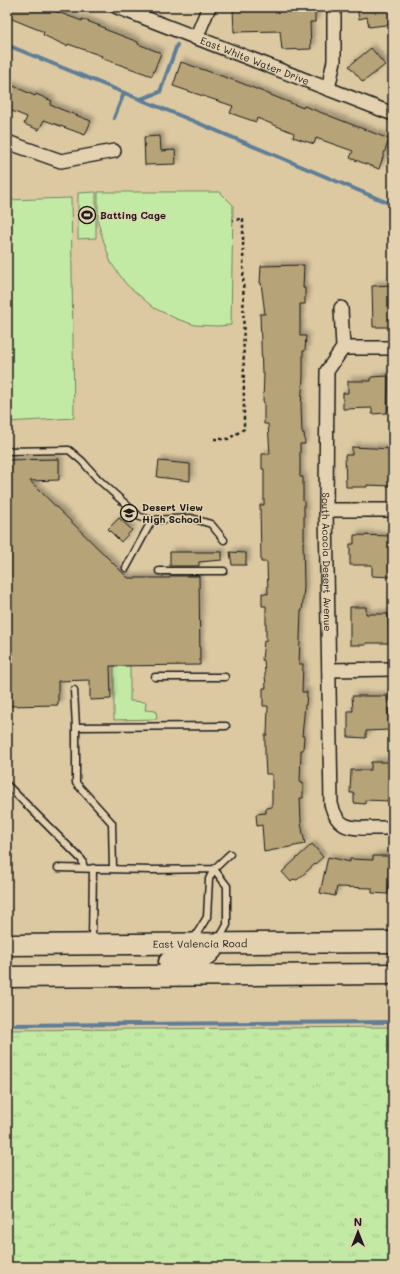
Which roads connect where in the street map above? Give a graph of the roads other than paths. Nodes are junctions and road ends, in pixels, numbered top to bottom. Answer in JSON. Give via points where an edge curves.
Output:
{"nodes":[{"id":1,"x":117,"y":7,"type":"edge"},
{"id":2,"x":209,"y":7,"type":"edge"},
{"id":3,"x":334,"y":7,"type":"edge"},
{"id":4,"x":196,"y":38,"type":"junction"},
{"id":5,"x":328,"y":89,"type":"junction"},
{"id":6,"x":393,"y":114,"type":"edge"},
{"id":7,"x":7,"y":142,"type":"edge"},
{"id":8,"x":114,"y":150,"type":"dead end"},
{"id":9,"x":341,"y":308,"type":"dead end"},
{"id":10,"x":343,"y":348,"type":"junction"},
{"id":11,"x":393,"y":348,"type":"edge"},
{"id":12,"x":7,"y":451,"type":"edge"},
{"id":13,"x":326,"y":510,"type":"junction"},
{"id":14,"x":393,"y":510,"type":"edge"},
{"id":15,"x":152,"y":520,"type":"junction"},
{"id":16,"x":224,"y":540,"type":"dead end"},
{"id":17,"x":126,"y":568,"type":"dead end"},
{"id":18,"x":159,"y":571,"type":"dead end"},
{"id":19,"x":224,"y":571,"type":"dead end"},
{"id":20,"x":393,"y":669,"type":"edge"},
{"id":21,"x":329,"y":670,"type":"junction"},
{"id":22,"x":155,"y":677,"type":"dead end"},
{"id":23,"x":225,"y":677,"type":"dead end"},
{"id":24,"x":74,"y":690,"type":"dead end"},
{"id":25,"x":226,"y":726,"type":"dead end"},
{"id":26,"x":76,"y":727,"type":"junction"},
{"id":27,"x":7,"y":785,"type":"edge"},
{"id":28,"x":393,"y":828,"type":"edge"},
{"id":29,"x":230,"y":854,"type":"dead end"},
{"id":30,"x":58,"y":868,"type":"dead end"},
{"id":31,"x":84,"y":868,"type":"junction"},
{"id":32,"x":93,"y":868,"type":"junction"},
{"id":33,"x":113,"y":869,"type":"junction"},
{"id":34,"x":214,"y":870,"type":"junction"},
{"id":35,"x":393,"y":942,"type":"edge"},
{"id":36,"x":190,"y":944,"type":"junction"},
{"id":37,"x":216,"y":944,"type":"junction"},
{"id":38,"x":7,"y":945,"type":"edge"},
{"id":39,"x":92,"y":945,"type":"junction"},
{"id":40,"x":7,"y":971,"type":"edge"},
{"id":41,"x":393,"y":974,"type":"edge"},
{"id":42,"x":7,"y":977,"type":"edge"}],
"edges":[{"from":1,"to":4,"type":"street","name":"East White Water Drive"},
{"from":2,"to":4,"type":"street"},
{"from":3,"to":5,"type":"street","via":[[334,61]]},
{"from":4,"to":5,"type":"street","name":"East White Water Drive"},
{"from":5,"to":6,"type":"street","name":"East White Water Drive"},
{"from":7,"to":8,"type":"street","via":[[61,161]]},
{"from":9,"to":10,"type":"street"},
{"from":10,"to":11,"type":"street"},
{"from":10,"to":13,"type":"street","name":"South Acacia Desert Avenue","via":[[327,371]]},
{"from":12,"to":15,"type":"lane","via":[[69,450],[140,517]]},
{"from":13,"to":14,"type":"street"},
{"from":13,"to":21,"type":"street","name":"South Acacia Desert Avenue"},
{"from":15,"to":16,"type":"lane","via":[[191,518],[211,524]]},
{"from":15,"to":17,"type":"lane"},
{"from":18,"to":19,"type":"lane"},
{"from":20,"to":21,"type":"street"},
{"from":21,"to":28,"type":"street","name":"South Acacia Desert Avenue","via":[[331,804],[334,823],[356,829]]},
{"from":22,"to":23,"type":"lane"},
{"from":24,"to":26,"type":"lane"},
{"from":25,"to":26,"type":"lane"},
{"from":26,"to":33,"type":"lane","via":[[76,782],[112,823]]},
{"from":27,"to":31,"type":"lane","via":[[82,860]]},
{"from":29,"to":34,"type":"lane"},
{"from":30,"to":31,"type":"lane"},
{"from":31,"to":32,"type":"lane"},
{"from":32,"to":33,"type":"lane"},
{"from":32,"to":39,"type":"lane"},
{"from":33,"to":34,"type":"lane"},
{"from":34,"to":36,"type":"lane","via":[[209,879],[207,917]]},
{"from":34,"to":37,"type":"lane","via":[[227,886],[227,925]]},
{"from":35,"to":37,"type":"main road","name":"East Valencia Road"},
{"from":36,"to":37,"type":"main road","name":"East Valencia Road"},
{"from":36,"to":39,"type":"main road","name":"East Valencia Road"},
{"from":37,"to":40,"type":"main road","via":[[201,960],[193,962],[30,966]]},
{"from":38,"to":39,"type":"main road","name":"East Valencia Road"},
{"from":41,"to":42,"type":"main road"}]}
